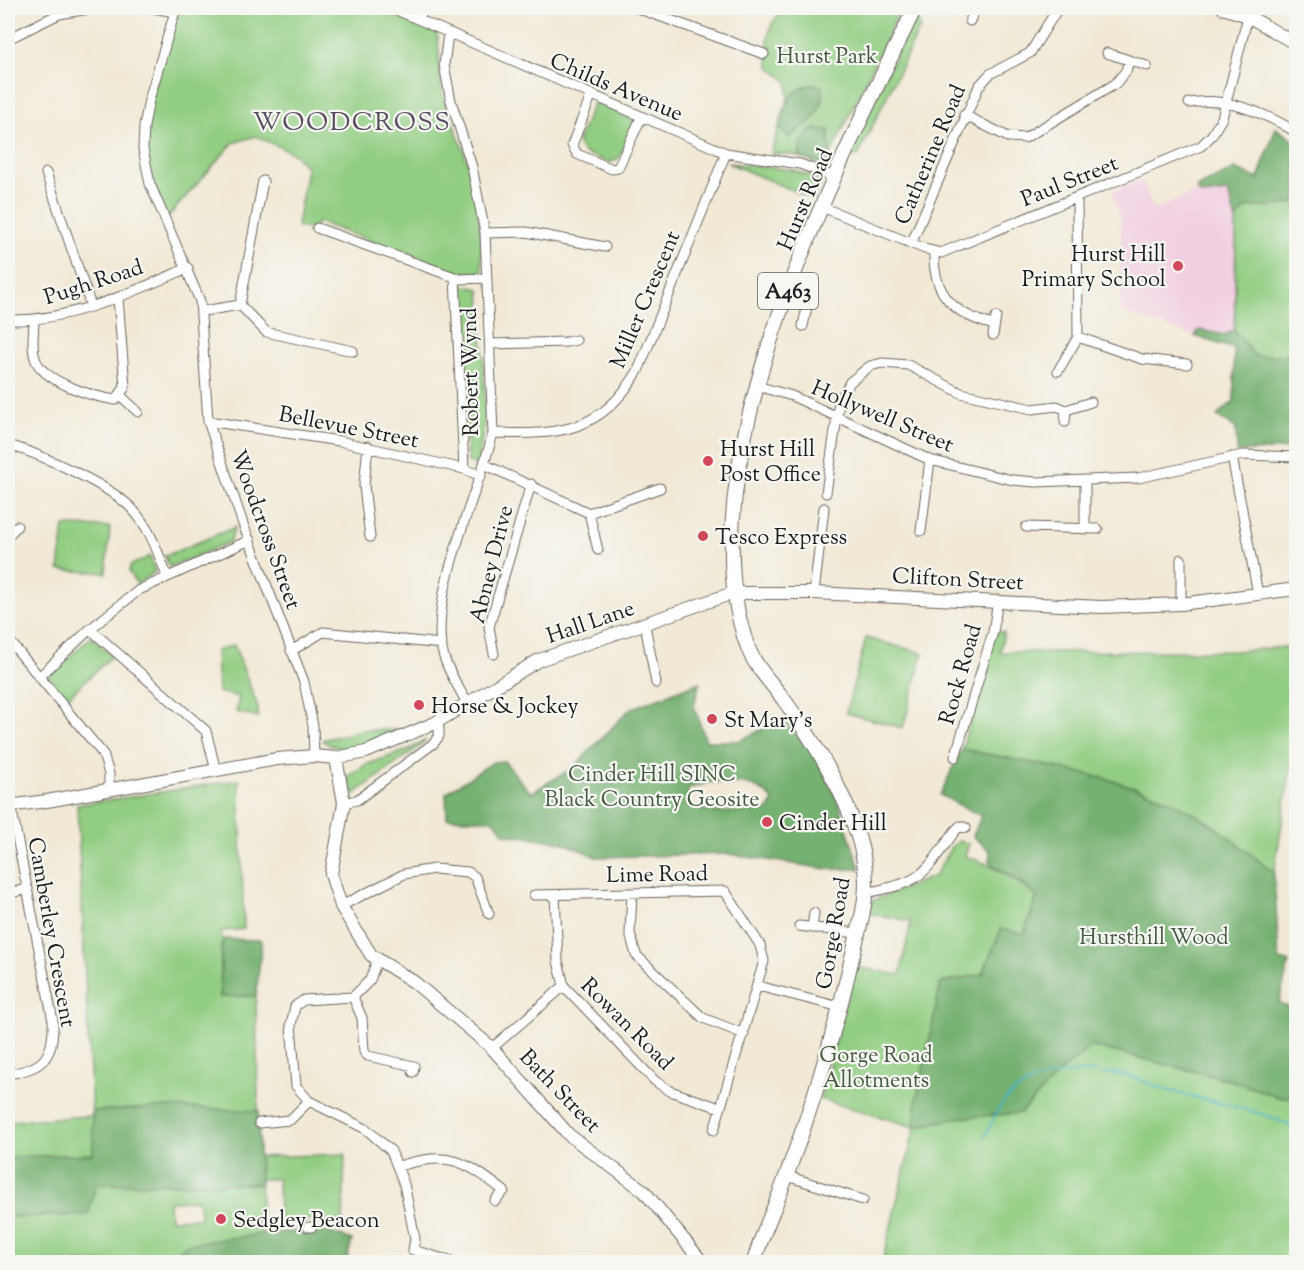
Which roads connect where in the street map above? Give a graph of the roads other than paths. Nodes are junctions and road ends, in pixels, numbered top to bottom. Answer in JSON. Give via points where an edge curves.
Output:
{"nodes":[{"id":1,"x":95,"y":8,"type":"edge"},
{"id":2,"x":153,"y":8,"type":"edge"},
{"id":3,"x":392,"y":8,"type":"edge"},
{"id":4,"x":424,"y":8,"type":"edge"},
{"id":5,"x":638,"y":8,"type":"edge"},
{"id":6,"x":915,"y":8,"type":"edge"},
{"id":7,"x":975,"y":8,"type":"edge"},
{"id":8,"x":1058,"y":8,"type":"edge"},
{"id":9,"x":1223,"y":8,"type":"edge"},
{"id":10,"x":175,"y":10,"type":"edge"},
{"id":11,"x":1248,"y":16,"type":"junction"},
{"id":12,"x":419,"y":19,"type":"junction"},
{"id":13,"x":970,"y":21,"type":"dead end"},
{"id":14,"x":448,"y":34,"type":"junction"},
{"id":15,"x":8,"y":39,"type":"edge"},
{"id":16,"x":1296,"y":44,"type":"edge"},
{"id":17,"x":1107,"y":53,"type":"dead end"},
{"id":18,"x":764,"y":54,"type":"dead end"},
{"id":19,"x":1129,"y":60,"type":"junction"},
{"id":20,"x":1146,"y":66,"type":"dead end"},
{"id":21,"x":591,"y":96,"type":"junction"},
{"id":22,"x":1226,"y":102,"type":"junction"},
{"id":23,"x":1189,"y":103,"type":"dead end"},
{"id":24,"x":964,"y":115,"type":"junction"},
{"id":25,"x":641,"y":118,"type":"junction"},
{"id":26,"x":1296,"y":132,"type":"edge"},
{"id":27,"x":726,"y":153,"type":"junction"},
{"id":28,"x":46,"y":173,"type":"dead end"},
{"id":29,"x":834,"y":177,"type":"junction"},
{"id":30,"x":263,"y":181,"type":"dead end"},
{"id":31,"x":1077,"y":198,"type":"junction"},
{"id":32,"x":822,"y":207,"type":"junction"},
{"id":33,"x":317,"y":228,"type":"dead end"},
{"id":34,"x":485,"y":233,"type":"junction"},
{"id":35,"x":912,"y":244,"type":"junction"},
{"id":36,"x":605,"y":247,"type":"dead end"},
{"id":37,"x":934,"y":253,"type":"junction"},
{"id":38,"x":188,"y":268,"type":"junction"},
{"id":39,"x":455,"y":277,"type":"junction"},
{"id":40,"x":487,"y":278,"type":"junction"},
{"id":41,"x":792,"y":280,"type":"junction"},
{"id":42,"x":118,"y":298,"type":"junction"},
{"id":43,"x":240,"y":305,"type":"junction"},
{"id":44,"x":91,"y":306,"type":"junction"},
{"id":45,"x":203,"y":310,"type":"junction"},
{"id":46,"x":8,"y":320,"type":"edge"},
{"id":47,"x":34,"y":320,"type":"junction"},
{"id":48,"x":803,"y":326,"type":"dead end"},
{"id":49,"x":993,"y":335,"type":"dead end"},
{"id":50,"x":1078,"y":337,"type":"junction"},
{"id":51,"x":576,"y":340,"type":"dead end"},
{"id":52,"x":491,"y":344,"type":"junction"},
{"id":53,"x":353,"y":351,"type":"dead end"},
{"id":54,"x":1187,"y":364,"type":"dead end"},
{"id":55,"x":1058,"y":370,"type":"dead end"},
{"id":56,"x":757,"y":386,"type":"junction"},
{"id":57,"x":121,"y":396,"type":"junction"},
{"id":58,"x":1091,"y":402,"type":"dead end"},
{"id":59,"x":1066,"y":410,"type":"junction"},
{"id":60,"x":138,"y":412,"type":"dead end"},
{"id":61,"x":836,"y":417,"type":"junction"},
{"id":62,"x":208,"y":421,"type":"junction"},
{"id":63,"x":1065,"y":422,"type":"dead end"},
{"id":64,"x":493,"y":433,"type":"junction"},
{"id":65,"x":8,"y":445,"type":"edge"},
{"id":66,"x":368,"y":447,"type":"junction"},
{"id":67,"x":1232,"y":457,"type":"junction"},
{"id":68,"x":1296,"y":457,"type":"edge"},
{"id":69,"x":930,"y":460,"type":"junction"},
{"id":70,"x":486,"y":465,"type":"junction"},
{"id":71,"x":464,"y":469,"type":"junction"},
{"id":72,"x":481,"y":476,"type":"junction"},
{"id":73,"x":1085,"y":481,"type":"junction"},
{"id":74,"x":531,"y":484,"type":"junction"},
{"id":75,"x":660,"y":488,"type":"dead end"},
{"id":76,"x":826,"y":492,"type":"dead end"},
{"id":77,"x":824,"y":508,"type":"dead end"},
{"id":78,"x":589,"y":513,"type":"junction"},
{"id":79,"x":17,"y":526,"type":"dead end"},
{"id":80,"x":1026,"y":527,"type":"dead end"},
{"id":81,"x":1085,"y":529,"type":"junction"},
{"id":82,"x":1098,"y":529,"type":"dead end"},
{"id":83,"x":921,"y":531,"type":"dead end"},
{"id":84,"x":8,"y":536,"type":"edge"},
{"id":85,"x":370,"y":537,"type":"dead end"},
{"id":86,"x":250,"y":540,"type":"junction"},
{"id":87,"x":598,"y":550,"type":"dead end"},
{"id":88,"x":1181,"y":559,"type":"dead end"},
{"id":89,"x":167,"y":576,"type":"junction"},
{"id":90,"x":1296,"y":589,"type":"edge"},
{"id":91,"x":733,"y":593,"type":"junction"},
{"id":92,"x":814,"y":593,"type":"junction"},
{"id":93,"x":1258,"y":594,"type":"junction"},
{"id":94,"x":998,"y":600,"type":"junction"},
{"id":95,"x":1181,"y":604,"type":"junction"},
{"id":96,"x":645,"y":625,"type":"junction"},
{"id":97,"x":90,"y":629,"type":"junction"},
{"id":98,"x":8,"y":639,"type":"edge"},
{"id":99,"x":442,"y":644,"type":"junction"},
{"id":100,"x":291,"y":651,"type":"junction"},
{"id":101,"x":494,"y":654,"type":"dead end"},
{"id":102,"x":39,"y":677,"type":"junction"},
{"id":103,"x":656,"y":683,"type":"dead end"},
{"id":104,"x":467,"y":703,"type":"junction"},
{"id":105,"x":435,"y":723,"type":"junction"},
{"id":106,"x":314,"y":756,"type":"junction"},
{"id":107,"x":955,"y":757,"type":"dead end"},
{"id":108,"x":336,"y":759,"type":"junction"},
{"id":109,"x":216,"y":771,"type":"junction"},
{"id":110,"x":109,"y":789,"type":"junction"},
{"id":111,"x":8,"y":791,"type":"edge"},
{"id":112,"x":344,"y":803,"type":"junction"},
{"id":113,"x":9,"y":806,"type":"edge"},
{"id":114,"x":966,"y":828,"type":"dead end"},
{"id":115,"x":28,"y":890,"type":"junction"},
{"id":116,"x":8,"y":893,"type":"edge"},
{"id":117,"x":632,"y":893,"type":"junction"},
{"id":118,"x":866,"y":893,"type":"junction"},
{"id":119,"x":534,"y":895,"type":"dead end"},
{"id":120,"x":555,"y":895,"type":"junction"},
{"id":121,"x":341,"y":906,"type":"junction"},
{"id":122,"x":484,"y":910,"type":"dead end"},
{"id":123,"x":814,"y":913,"type":"dead end"},
{"id":124,"x":799,"y":926,"type":"dead end"},
{"id":125,"x":812,"y":928,"type":"junction"},
{"id":126,"x":858,"y":933,"type":"junction"},
{"id":127,"x":377,"y":960,"type":"junction"},
{"id":128,"x":564,"y":986,"type":"junction"},
{"id":129,"x":758,"y":986,"type":"junction"},
{"id":130,"x":353,"y":997,"type":"junction"},
{"id":131,"x":840,"y":1007,"type":"junction"},
{"id":132,"x":744,"y":1034,"type":"junction"},
{"id":133,"x":492,"y":1048,"type":"junction"},
{"id":134,"x":413,"y":1072,"type":"dead end"},
{"id":135,"x":8,"y":1074,"type":"edge"},
{"id":136,"x":309,"y":1101,"type":"junction"},
{"id":137,"x":720,"y":1108,"type":"junction"},
{"id":138,"x":259,"y":1123,"type":"dead end"},
{"id":139,"x":714,"y":1130,"type":"dead end"},
{"id":140,"x":399,"y":1166,"type":"junction"},
{"id":141,"x":787,"y":1176,"type":"junction"},
{"id":142,"x":863,"y":1200,"type":"dead end"},
{"id":143,"x":495,"y":1201,"type":"dead end"},
{"id":144,"x":430,"y":1259,"type":"edge"},
{"id":145,"x":454,"y":1263,"type":"edge"},
{"id":146,"x":702,"y":1263,"type":"edge"},
{"id":147,"x":754,"y":1263,"type":"edge"}],
"edges":[{"from":1,"to":15,"type":"street","via":[[59,14]]},
{"from":2,"to":10,"type":"street"},
{"from":3,"to":12,"type":"street","name":"Childs Avenue"},
{"from":4,"to":12,"type":"street"},
{"from":5,"to":18,"type":"street"},
{"from":6,"to":29,"type":"main road","name":"Hurst Road","number":"A463"},
{"from":7,"to":13,"type":"street"},
{"from":8,"to":24,"type":"street","name":"Catherine Road","via":[[1030,53],[984,79]]},
{"from":9,"to":11,"type":"street"},
{"from":10,"to":38,"type":"street","name":"Woodcross Street","via":[[149,100],[143,148],[150,184]]},
{"from":11,"to":16,"type":"street"},
{"from":11,"to":22,"type":"street","name":"Paul Street"},
{"from":12,"to":14,"type":"street","name":"Childs Avenue"},
{"from":14,"to":21,"type":"street","name":"Childs Avenue"},
{"from":14,"to":34,"type":"street","name":"Robert Wynd","via":[[444,65],[472,167]]},
{"from":17,"to":19,"type":"street"},
{"from":19,"to":20,"type":"street"},
{"from":19,"to":24,"type":"street","via":[[1114,84],[1025,138],[1008,137]]},
{"from":21,"to":25,"type":"street","name":"Childs Avenue"},
{"from":21,"to":25,"type":"street","via":[[572,146],[577,154],[594,162],[618,168]]},
{"from":22,"to":23,"type":"street"},
{"from":22,"to":26,"type":"street"},
{"from":22,"to":31,"type":"street","name":"Paul Street","via":[[1218,128],[1201,146]]},
{"from":24,"to":35,"type":"street","name":"Catherine Road"},
{"from":25,"to":27,"type":"street","name":"Childs Avenue"},
{"from":27,"to":29,"type":"street","name":"Childs Avenue","via":[[800,164]]},
{"from":27,"to":64,"type":"street","name":"Miller Crescent","via":[[638,371],[620,398],[606,411],[556,433]]},
{"from":28,"to":44,"type":"street"},
{"from":29,"to":32,"type":"main road","name":"Hurst Road","number":"A463"},
{"from":30,"to":43,"type":"street"},
{"from":31,"to":37,"type":"street","name":"Paul Street"},
{"from":31,"to":50,"type":"street"},
{"from":32,"to":35,"type":"street"},
{"from":32,"to":41,"type":"main road","name":"Hurst Road","number":"A463"},
{"from":33,"to":39,"type":"street"},
{"from":34,"to":36,"type":"street","via":[[526,232]]},
{"from":34,"to":40,"type":"street","name":"Robert Wynd"},
{"from":35,"to":37,"type":"street"},
{"from":37,"to":49,"type":"street","via":[[934,272],[943,295],[968,316],[995,321]]},
{"from":38,"to":42,"type":"street","name":"Pugh Road"},
{"from":38,"to":45,"type":"street","name":"Woodcross Street"},
{"from":39,"to":40,"type":"street"},
{"from":39,"to":71,"type":"street"},
{"from":40,"to":52,"type":"street","name":"Robert Wynd"},
{"from":41,"to":48,"type":"street","via":[[808,287],[810,292]]},
{"from":41,"to":56,"type":"main road","name":"Hurst Road","number":"A463"},
{"from":42,"to":44,"type":"street","name":"Pugh Road"},
{"from":42,"to":57,"type":"street","via":[[125,374]]},
{"from":43,"to":45,"type":"street"},
{"from":43,"to":53,"type":"street","via":[[266,332]]},
{"from":44,"to":47,"type":"street","name":"Pugh Road"},
{"from":45,"to":62,"type":"street","name":"Woodcross Street"},
{"from":46,"to":47,"type":"street","name":"Pugh Road"},
{"from":47,"to":57,"type":"street","via":[[34,358],[46,375],[113,400]]},
{"from":50,"to":54,"type":"street","via":[[1142,359]]},
{"from":50,"to":55,"type":"street"},
{"from":51,"to":52,"type":"street"},
{"from":52,"to":64,"type":"street","name":"Robert Wynd"},
{"from":56,"to":61,"type":"street","name":"Hollywell Street","via":[[792,396]]},
{"from":56,"to":91,"type":"main road","name":"Hurst Road","number":"A463","via":[[738,463]]},
{"from":57,"to":60,"type":"street"},
{"from":58,"to":59,"type":"street"},
{"from":59,"to":61,"type":"street","via":[[1057,406],[1032,409],[975,397],[949,388],[908,365],[882,363],[870,366],[850,382]]},
{"from":59,"to":63,"type":"street"},
{"from":61,"to":69,"type":"street","name":"Hollywell Street"},
{"from":61,"to":76,"type":"street"},
{"from":62,"to":66,"type":"street","name":"Bellevue Street"},
{"from":62,"to":86,"type":"street","name":"Woodcross Street"},
{"from":64,"to":70,"type":"street","name":"Robert Wynd"},
{"from":65,"to":89,"type":"street","via":[[48,460],[129,504],[151,533]]},
{"from":66,"to":71,"type":"street","name":"Bellevue Street"},
{"from":66,"to":85,"type":"street","via":[[364,486]]},
{"from":67,"to":68,"type":"street","name":"Hollywell Street"},
{"from":67,"to":73,"type":"street","name":"Hollywell Street","via":[[1138,478]]},
{"from":67,"to":93,"type":"street"},
{"from":69,"to":73,"type":"street","name":"Hollywell Street","via":[[1012,480]]},
{"from":69,"to":83,"type":"street"},
{"from":70,"to":72,"type":"street","name":"Robert Wynd"},
{"from":70,"to":74,"type":"street"},
{"from":71,"to":72,"type":"street","name":"Bellevue Street"},
{"from":72,"to":99,"type":"street","name":"Robert Wynd","via":[[448,577],[439,629]]},
{"from":73,"to":81,"type":"street"},
{"from":74,"to":78,"type":"street"},
{"from":74,"to":101,"type":"street","name":"Abney Drive","via":[[489,627]]},
{"from":75,"to":78,"type":"street"},
{"from":77,"to":92,"type":"street"},
{"from":78,"to":87,"type":"street"},
{"from":79,"to":84,"type":"street"},
{"from":80,"to":81,"type":"street"},
{"from":81,"to":82,"type":"street"},
{"from":86,"to":89,"type":"street"},
{"from":86,"to":100,"type":"street","name":"Woodcross Street"},
{"from":88,"to":95,"type":"street"},
{"from":89,"to":97,"type":"street","via":[[139,590]]},
{"from":90,"to":93,"type":"street","name":"Clifton Street"},
{"from":91,"to":92,"type":"street","name":"Clifton Street"},
{"from":91,"to":96,"type":"street","name":"Hall Lane"},
{"from":91,"to":118,"type":"main road","name":"Gorge Road","number":"A463","via":[[748,650],[814,744],[834,780],[864,862]]},
{"from":92,"to":94,"type":"street","name":"Clifton Street"},
{"from":93,"to":95,"type":"street","name":"Clifton Street"},
{"from":94,"to":95,"type":"street","name":"Clifton Street","via":[[1101,607]]},
{"from":94,"to":107,"type":"street","name":"Rock Road","via":[[993,632]]},
{"from":96,"to":103,"type":"street"},
{"from":96,"to":104,"type":"street","name":"Hall Lane","via":[[540,660]]},
{"from":97,"to":102,"type":"street"},
{"from":97,"to":109,"type":"street","via":[[206,731]]},
{"from":98,"to":102,"type":"street"},
{"from":99,"to":100,"type":"street","via":[[323,632]]},
{"from":99,"to":104,"type":"street","name":"Robert Wynd"},
{"from":100,"to":106,"type":"street","name":"Woodcross Street","via":[[304,682],[313,726]]},
{"from":102,"to":110,"type":"street","via":[[103,754],[110,774]]},
{"from":104,"to":105,"type":"street","name":"Hall Lane"},
{"from":105,"to":108,"type":"street","name":"Hall Lane","via":[[366,752]]},
{"from":105,"to":112,"type":"street","via":[[439,736],[434,743],[357,800]]},
{"from":106,"to":108,"type":"street"},
{"from":106,"to":109,"type":"street"},
{"from":108,"to":112,"type":"street"},
{"from":109,"to":110,"type":"street"},
{"from":110,"to":113,"type":"street"},
{"from":111,"to":113,"type":"street","name":"Camberley Crescent"},
{"from":112,"to":121,"type":"street","via":[[331,874]]},
{"from":113,"to":115,"type":"street","name":"Camberley Crescent"},
{"from":114,"to":118,"type":"street","via":[[960,826],[955,831],[923,875]]},
{"from":115,"to":116,"type":"street"},
{"from":115,"to":135,"type":"street","name":"Camberley Crescent","via":[[53,1035],[45,1061],[37,1067]]},
{"from":117,"to":120,"type":"street","name":"Lime Road"},
{"from":117,"to":129,"type":"street","name":"Lime Road","via":[[725,891],[764,953]]},
{"from":117,"to":132,"type":"street","via":[[630,933],[636,955],[703,1018]]},
{"from":118,"to":126,"type":"main road","name":"Gorge Road","number":"A463"},
{"from":119,"to":120,"type":"street","name":"Lime Road"},
{"from":120,"to":128,"type":"street","via":[[558,961]]},
{"from":121,"to":122,"type":"street","via":[[404,874],[468,867],[475,877]]},
{"from":121,"to":127,"type":"street","via":[[352,928]]},
{"from":123,"to":125,"type":"street"},
{"from":124,"to":125,"type":"street"},
{"from":125,"to":126,"type":"street"},
{"from":126,"to":131,"type":"main road","name":"Gorge Road","number":"A463"},
{"from":127,"to":130,"type":"street","via":[[370,980]]},
{"from":127,"to":133,"type":"street","name":"Bath Street","via":[[414,982]]},
{"from":128,"to":133,"type":"street","name":"Rowan Road"},
{"from":128,"to":137,"type":"street","name":"Rowan Road","via":[[655,1081],[670,1091]]},
{"from":129,"to":131,"type":"street"},
{"from":129,"to":132,"type":"street"},
{"from":130,"to":134,"type":"street","via":[[362,1018],[364,1052],[414,1066]]},
{"from":130,"to":136,"type":"street","via":[[299,1001],[293,1011],[293,1078]]},
{"from":131,"to":141,"type":"main road","name":"Gorge Road","number":"A463"},
{"from":132,"to":137,"type":"street"},
{"from":133,"to":146,"type":"street","name":"Bath Street","via":[[574,1140],[644,1191]]},
{"from":136,"to":138,"type":"street","via":[[290,1120]]},
{"from":136,"to":140,"type":"street","via":[[366,1129],[391,1151]]},
{"from":137,"to":139,"type":"street"},
{"from":140,"to":143,"type":"street","via":[[442,1159],[470,1165],[504,1191]]},
{"from":140,"to":144,"type":"street","via":[[415,1239],[413,1250]]},
{"from":141,"to":142,"type":"street"},
{"from":141,"to":147,"type":"main road","name":"Gorge Road","number":"A463"},
{"from":144,"to":145,"type":"street"}]}
